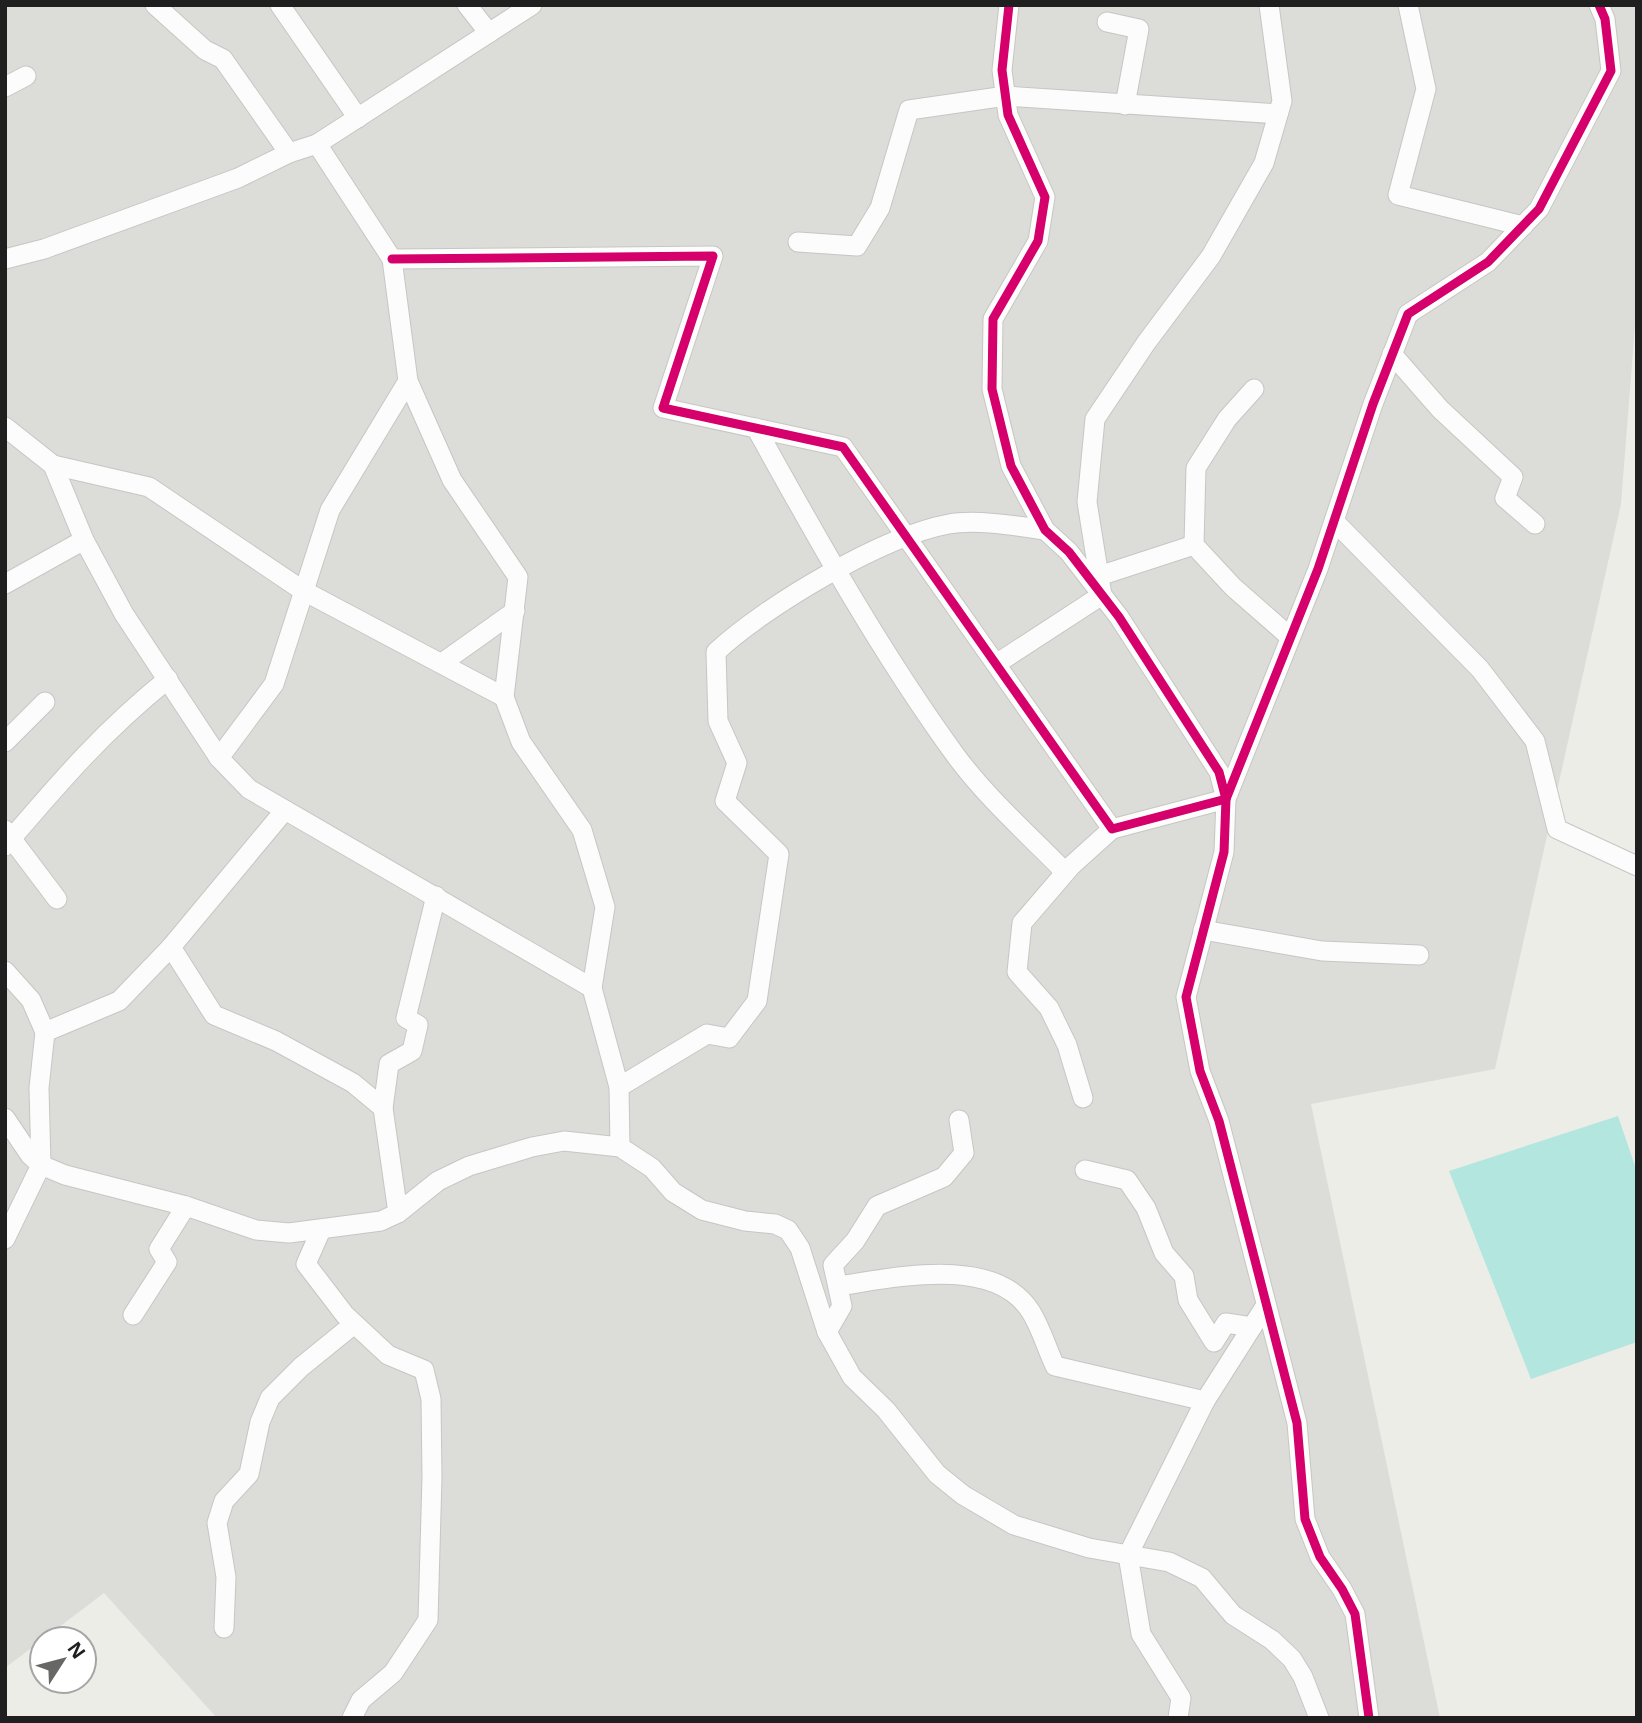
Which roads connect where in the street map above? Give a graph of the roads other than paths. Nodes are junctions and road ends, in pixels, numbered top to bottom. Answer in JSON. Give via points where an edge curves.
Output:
{"nodes":[{"id":1,"x":155,"y":5,"type":"edge"},
{"id":2,"x":280,"y":5,"type":"edge"},
{"id":3,"x":467,"y":5,"type":"edge"},
{"id":4,"x":532,"y":5,"type":"edge"},
{"id":5,"x":1009,"y":5,"type":"edge"},
{"id":6,"x":1269,"y":5,"type":"edge"},
{"id":7,"x":1408,"y":5,"type":"edge"},
{"id":8,"x":1599,"y":5,"type":"edge"},
{"id":9,"x":1107,"y":22,"type":"dead end"},
{"id":10,"x":489,"y":33,"type":"junction"},
{"id":11,"x":26,"y":76,"type":"dead end"},
{"id":12,"x":5,"y":87,"type":"edge"},
{"id":13,"x":1006,"y":96,"type":"junction"},
{"id":14,"x":1125,"y":105,"type":"junction"},
{"id":15,"x":1278,"y":114,"type":"junction"},
{"id":16,"x":358,"y":118,"type":"junction"},
{"id":17,"x":317,"y":145,"type":"junction"},
{"id":18,"x":289,"y":153,"type":"junction"},
{"id":19,"x":1523,"y":226,"type":"junction"},
{"id":20,"x":798,"y":242,"type":"dead end"},
{"id":21,"x":5,"y":259,"type":"edge"},
{"id":22,"x":391,"y":259,"type":"junction"},
{"id":23,"x":1392,"y":355,"type":"junction"},
{"id":24,"x":408,"y":381,"type":"junction"},
{"id":25,"x":1254,"y":389,"type":"dead end"},
{"id":26,"x":5,"y":427,"type":"edge"},
{"id":27,"x":756,"y":428,"type":"junction"},
{"id":28,"x":53,"y":465,"type":"junction"},
{"id":29,"x":1334,"y":521,"type":"junction"},
{"id":30,"x":1535,"y":524,"type":"dead end"},
{"id":31,"x":1045,"y":530,"type":"junction"},
{"id":32,"x":906,"y":535,"type":"junction"},
{"id":33,"x":84,"y":540,"type":"junction"},
{"id":34,"x":1194,"y":545,"type":"junction"},
{"id":35,"x":837,"y":572,"type":"junction"},
{"id":36,"x":5,"y":584,"type":"edge"},
{"id":37,"x":1100,"y":585,"type":"junction"},
{"id":38,"x":302,"y":590,"type":"junction"},
{"id":39,"x":515,"y":611,"type":"junction"},
{"id":40,"x":1290,"y":637,"type":"junction"},
{"id":41,"x":442,"y":663,"type":"junction"},
{"id":42,"x":996,"y":664,"type":"junction"},
{"id":43,"x":168,"y":679,"type":"junction"},
{"id":44,"x":504,"y":698,"type":"junction"},
{"id":45,"x":45,"y":702,"type":"dead end"},
{"id":46,"x":5,"y":742,"type":"edge"},
{"id":47,"x":219,"y":758,"type":"junction"},
{"id":48,"x":1226,"y":799,"type":"junction"},
{"id":49,"x":285,"y":810,"type":"junction"},
{"id":50,"x":1112,"y":829,"type":"junction"},
{"id":51,"x":7,"y":838,"type":"edge"},
{"id":52,"x":1637,"y":866,"type":"edge"},
{"id":53,"x":1065,"y":872,"type":"junction"},
{"id":54,"x":436,"y":896,"type":"junction"},
{"id":55,"x":57,"y":899,"type":"dead end"},
{"id":56,"x":1203,"y":930,"type":"junction"},
{"id":57,"x":171,"y":947,"type":"junction"},
{"id":58,"x":1419,"y":955,"type":"dead end"},
{"id":59,"x":5,"y":971,"type":"edge"},
{"id":60,"x":593,"y":988,"type":"junction"},
{"id":61,"x":45,"y":1032,"type":"junction"},
{"id":62,"x":619,"y":1087,"type":"junction"},
{"id":63,"x":1083,"y":1098,"type":"dead end"},
{"id":64,"x":383,"y":1108,"type":"junction"},
{"id":65,"x":5,"y":1118,"type":"edge"},
{"id":66,"x":959,"y":1121,"type":"dead end"},
{"id":67,"x":620,"y":1147,"type":"junction"},
{"id":68,"x":41,"y":1165,"type":"junction"},
{"id":69,"x":1085,"y":1171,"type":"dead end"},
{"id":70,"x":186,"y":1206,"type":"junction"},
{"id":71,"x":398,"y":1213,"type":"junction"},
{"id":72,"x":321,"y":1230,"type":"junction"},
{"id":73,"x":5,"y":1239,"type":"edge"},
{"id":74,"x":838,"y":1286,"type":"junction"},
{"id":75,"x":1266,"y":1304,"type":"junction"},
{"id":76,"x":133,"y":1315,"type":"dead end"},
{"id":77,"x":354,"y":1324,"type":"junction"},
{"id":78,"x":1252,"y":1326,"type":"junction"},
{"id":79,"x":827,"y":1332,"type":"junction"},
{"id":80,"x":1205,"y":1401,"type":"junction"},
{"id":81,"x":1128,"y":1555,"type":"junction"},
{"id":82,"x":224,"y":1628,"type":"dead end"},
{"id":83,"x":352,"y":1718,"type":"edge"},
{"id":84,"x":1178,"y":1718,"type":"edge"},
{"id":85,"x":1319,"y":1718,"type":"edge"},
{"id":86,"x":1369,"y":1718,"type":"edge"}],
"edges":[{"from":1,"to":18,"type":"street","via":[[205,50],[223,59]]},
{"from":2,"to":16,"type":"street"},
{"from":3,"to":10,"type":"street"},
{"from":4,"to":10,"type":"street"},
{"from":5,"to":13,"type":"street","via":[[1002,70]]},
{"from":6,"to":15,"type":"street","via":[[1282,101]]},
{"from":7,"to":19,"type":"street","via":[[1426,89],[1398,195]]},
{"from":8,"to":19,"type":"street","via":[[1611,71],[1539,209]]},
{"from":9,"to":14,"type":"street","via":[[1139,29]]},
{"from":10,"to":16,"type":"street"},
{"from":11,"to":12,"type":"street"},
{"from":13,"to":14,"type":"street"},
{"from":13,"to":20,"type":"street","via":[[909,110],[880,208],[857,246]]},
{"from":13,"to":31,"type":"street","via":[[1008,115],[1045,197],[1038,241],[993,319],[992,389],[1011,466]]},
{"from":14,"to":15,"type":"street"},
{"from":15,"to":37,"type":"street","via":[[1264,163],[1211,256],[1095,419],[1087,502]]},
{"from":16,"to":17,"type":"street"},
{"from":17,"to":18,"type":"street"},
{"from":17,"to":22,"type":"street"},
{"from":18,"to":21,"type":"street","via":[[238,178],[44,250]]},
{"from":19,"to":23,"type":"street","via":[[1488,262],[1408,314]]},
{"from":22,"to":24,"type":"street"},
{"from":22,"to":27,"type":"street","via":[[713,256],[663,408]]},
{"from":23,"to":29,"type":"street"},
{"from":23,"to":30,"type":"street","via":[[1513,477],[1505,498]]},
{"from":24,"to":38,"type":"street","via":[[330,510]]},
{"from":24,"to":39,"type":"street","via":[[452,480],[518,578]]},
{"from":25,"to":34,"type":"street","via":[[1227,419],[1196,468]]},
{"from":26,"to":28,"type":"street"},
{"from":27,"to":32,"type":"street","via":[[844,447]]},
{"from":27,"to":35,"type":"street"},
{"from":28,"to":33,"type":"street"},
{"from":28,"to":38,"type":"street","via":[[149,487]]},
{"from":29,"to":40,"type":"street"},
{"from":29,"to":52,"type":"street","via":[[1480,670],[1535,741],[1557,828]]},
{"from":31,"to":32,"type":"street","via":[[952,523]]},
{"from":31,"to":37,"type":"street"},
{"from":32,"to":35,"type":"street"},
{"from":32,"to":42,"type":"street"},
{"from":33,"to":36,"type":"street"},
{"from":33,"to":43,"type":"street","via":[[124,614]]},
{"from":34,"to":37,"type":"street"},
{"from":34,"to":40,"type":"street"},
{"from":35,"to":53,"type":"street","via":[[957,758],[1004,814]]},
{"from":35,"to":62,"type":"street","via":[[739,630],[716,652],[718,720],[737,763],[725,802],[779,854],[757,1001],[729,1038],[707,1034]]},
{"from":37,"to":42,"type":"street"},
{"from":37,"to":48,"type":"street","via":[[1219,772]]},
{"from":38,"to":41,"type":"street"},
{"from":38,"to":47,"type":"street","via":[[274,684]]},
{"from":39,"to":41,"type":"street"},
{"from":39,"to":44,"type":"street"},
{"from":40,"to":48,"type":"street"},
{"from":41,"to":44,"type":"street"},
{"from":42,"to":50,"type":"street"},
{"from":43,"to":47,"type":"street"},
{"from":43,"to":51,"type":"street","via":[[119,718]]},
{"from":44,"to":60,"type":"street","via":[[521,742],[582,830],[605,907]]},
{"from":45,"to":46,"type":"street"},
{"from":47,"to":49,"type":"street","via":[[249,789]]},
{"from":48,"to":50,"type":"street"},
{"from":48,"to":56,"type":"street","via":[[1223,852]]},
{"from":49,"to":54,"type":"street"},
{"from":49,"to":57,"type":"street"},
{"from":50,"to":53,"type":"street"},
{"from":51,"to":55,"type":"street"},
{"from":53,"to":63,"type":"street","via":[[1022,923],[1017,972],[1049,1008],[1067,1045]]},
{"from":54,"to":60,"type":"street"},
{"from":54,"to":64,"type":"street","via":[[406,1018],[418,1025],[412,1051],[389,1064]]},
{"from":56,"to":58,"type":"street","via":[[1321,951]]},
{"from":56,"to":75,"type":"street","via":[[1186,997],[1200,1070],[1219,1121]]},
{"from":57,"to":61,"type":"street","via":[[120,1001]]},
{"from":57,"to":64,"type":"street","via":[[214,1015],[276,1041],[353,1083]]},
{"from":59,"to":61,"type":"street","via":[[31,1000]]},
{"from":60,"to":62,"type":"street"},
{"from":61,"to":68,"type":"street","via":[[39,1088]]},
{"from":62,"to":67,"type":"street"},
{"from":64,"to":71,"type":"street"},
{"from":65,"to":68,"type":"street"},
{"from":66,"to":74,"type":"street","via":[[964,1153],[944,1177],[877,1206],[833,1265]]},
{"from":67,"to":71,"type":"street","via":[[564,1141],[519,1151],[438,1181]]},
{"from":67,"to":79,"type":"street","via":[[702,1210],[789,1230],[800,1248]]},
{"from":68,"to":70,"type":"street"},
{"from":68,"to":73,"type":"street"},
{"from":69,"to":78,"type":"street","via":[[1127,1180],[1146,1208],[1164,1254],[1184,1276],[1188,1300],[1214,1342],[1226,1322]]},
{"from":70,"to":72,"type":"street","via":[[256,1230]]},
{"from":70,"to":76,"type":"street","via":[[159,1249],[167,1262]]},
{"from":71,"to":72,"type":"street","via":[[381,1221]]},
{"from":72,"to":77,"type":"street","via":[[306,1264]]},
{"from":74,"to":79,"type":"street","via":[[842,1306]]},
{"from":74,"to":80,"type":"street","via":[[923,1274],[982,1278],[1010,1290],[1031,1311],[1055,1366]]},
{"from":75,"to":78,"type":"street"},
{"from":75,"to":86,"type":"street","via":[[1297,1423],[1305,1519],[1321,1558],[1355,1614]]},
{"from":77,"to":82,"type":"street","via":[[270,1398],[249,1474],[224,1501],[217,1523],[226,1577]]},
{"from":77,"to":83,"type":"street","via":[[388,1355],[424,1370],[431,1399],[432,1477],[428,1620],[393,1673],[361,1700]]},
{"from":78,"to":80,"type":"street"},
{"from":79,"to":81,"type":"street","via":[[852,1377],[886,1410],[937,1474],[963,1495],[1014,1525]]},
{"from":80,"to":81,"type":"street"},
{"from":81,"to":84,"type":"street","via":[[1141,1634],[1181,1698]]},
{"from":81,"to":85,"type":"street","via":[[1169,1562],[1202,1578],[1233,1615],[1272,1640],[1292,1660]]}]}
